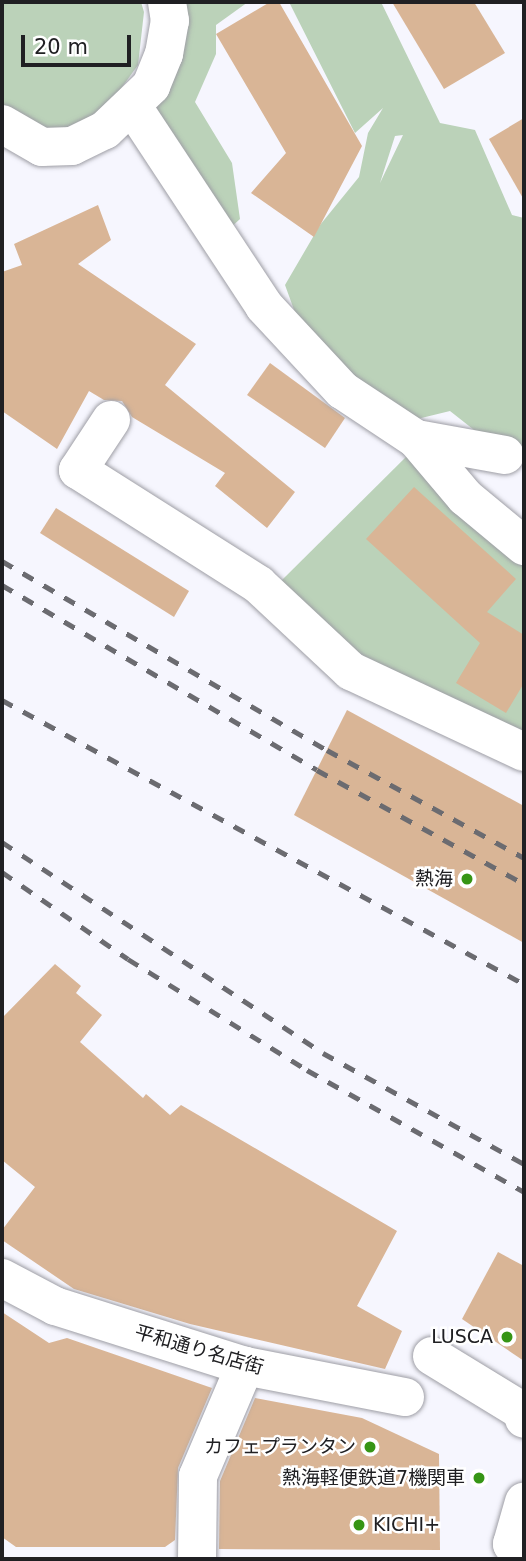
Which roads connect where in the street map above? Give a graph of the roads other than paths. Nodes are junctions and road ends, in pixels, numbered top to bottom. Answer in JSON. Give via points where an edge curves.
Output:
{"nodes":[{"id":1,"x":167,"y":2,"type":"edge"},
{"id":2,"x":133,"y":107,"type":"junction"},
{"id":3,"x":2,"y":124,"type":"edge"},
{"id":4,"x":111,"y":420,"type":"dead end"},
{"id":5,"x":416,"y":439,"type":"junction"},
{"id":6,"x":505,"y":455,"type":"dead end"},
{"id":7,"x":524,"y":547,"type":"edge"},
{"id":8,"x":522,"y":743,"type":"edge"},
{"id":9,"x":2,"y":1278,"type":"edge"},
{"id":10,"x":432,"y":1356,"type":"dead end"},
{"id":11,"x":245,"y":1366,"type":"junction"},
{"id":12,"x":405,"y":1397,"type":"dead end"},
{"id":13,"x":524,"y":1419,"type":"edge"},
{"id":14,"x":524,"y":1502,"type":"edge"},
{"id":15,"x":197,"y":1559,"type":"edge"},
{"id":16,"x":522,"y":1559,"type":"edge"}],
"edges":[{"from":1,"to":2,"type":"street","via":[[170,21],[164,54],[151,86]]},
{"from":2,"to":3,"type":"street","via":[[105,130],[72,146],[43,146]]},
{"from":2,"to":5,"type":"street","via":[[264,306],[342,390]]},
{"from":4,"to":8,"type":"street","via":[[78,470],[259,585],[351,671]]},
{"from":5,"to":6,"type":"street"},
{"from":5,"to":7,"type":"street","via":[[465,497]]},
{"from":9,"to":11,"type":"street","name":"平和通り名店街","via":[[55,1306]]},
{"from":10,"to":13,"type":"street","via":[[522,1411]]},
{"from":11,"to":12,"type":"street","name":"平和通り名店街"},
{"from":11,"to":15,"type":"street","via":[[198,1476]]},
{"from":14,"to":16,"type":"street","via":[[512,1544]]}]}
